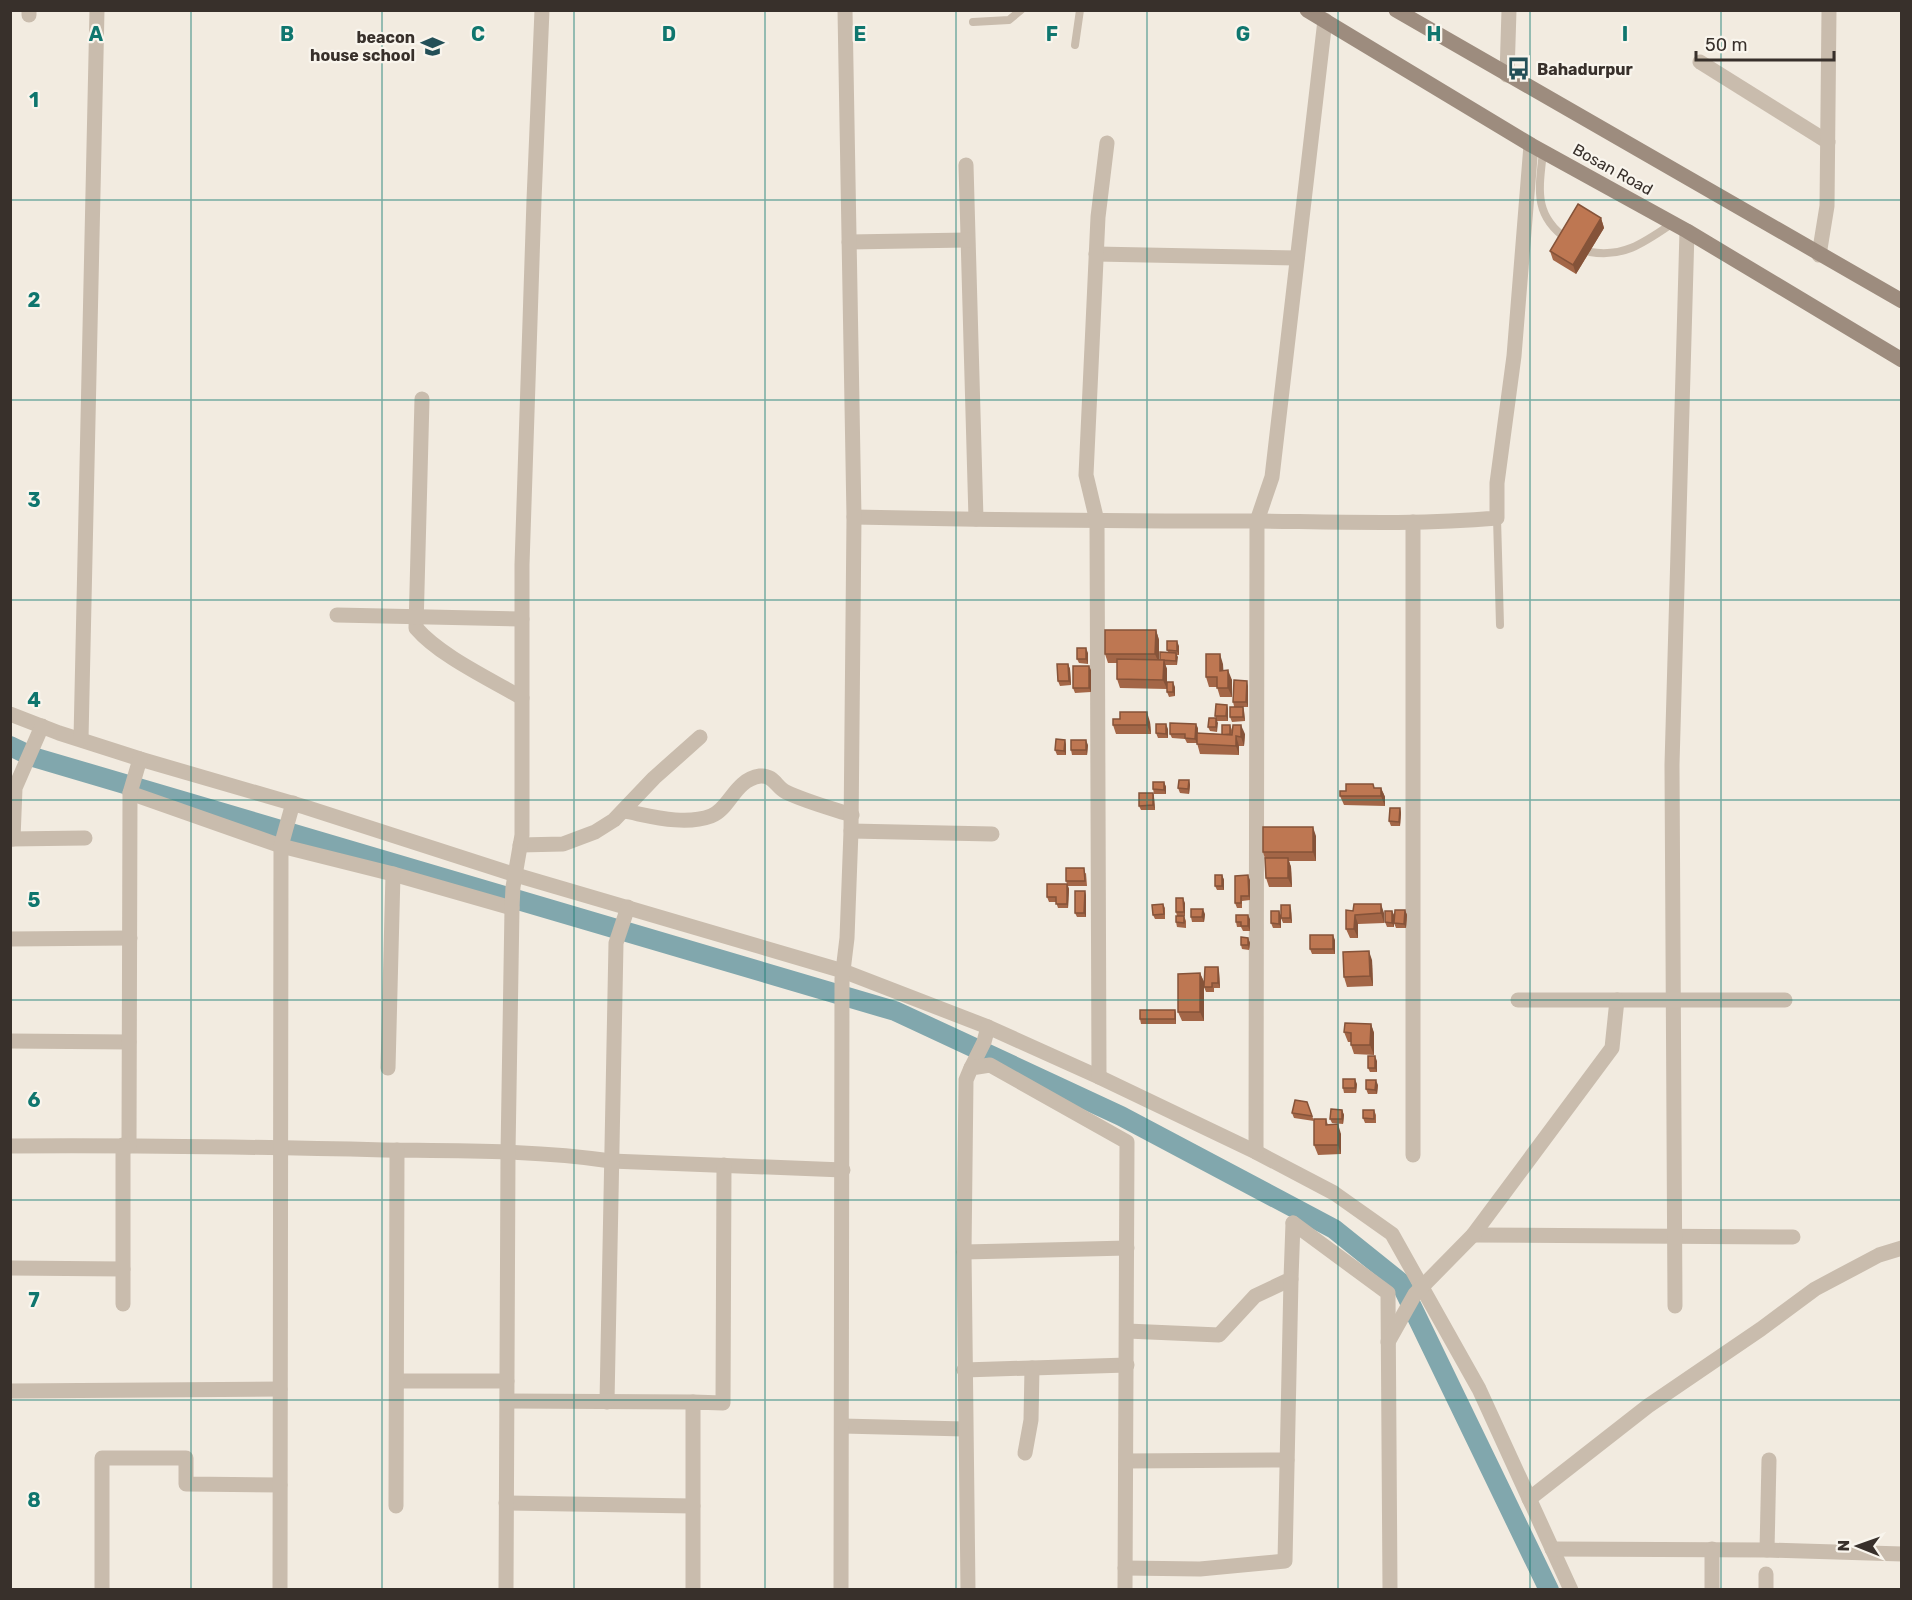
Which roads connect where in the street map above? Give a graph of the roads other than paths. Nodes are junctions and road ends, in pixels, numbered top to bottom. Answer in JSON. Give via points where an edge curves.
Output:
{"nodes":[{"id":1,"x":97,"y":10,"type":"edge"},
{"id":2,"x":542,"y":10,"type":"edge"},
{"id":3,"x":845,"y":10,"type":"edge"},
{"id":4,"x":1021,"y":10,"type":"edge"},
{"id":5,"x":1080,"y":10,"type":"edge"},
{"id":6,"x":1307,"y":10,"type":"edge"},
{"id":7,"x":1396,"y":10,"type":"edge"},
{"id":8,"x":1509,"y":10,"type":"edge"},
{"id":9,"x":1829,"y":10,"type":"edge"},
{"id":10,"x":1324,"y":20,"type":"junction"},
{"id":11,"x":974,"y":22,"type":"dead end"},
{"id":12,"x":1075,"y":45,"type":"dead end"},
{"id":13,"x":1700,"y":62,"type":"dead end"},
{"id":14,"x":1507,"y":75,"type":"junction"},
{"id":15,"x":1828,"y":142,"type":"junction"},
{"id":16,"x":1107,"y":143,"type":"dead end"},
{"id":17,"x":1537,"y":148,"type":"junction"},
{"id":18,"x":966,"y":165,"type":"dead end"},
{"id":19,"x":1673,"y":223,"type":"junction"},
{"id":20,"x":1687,"y":231,"type":"junction"},
{"id":21,"x":1567,"y":239,"type":"edge"},
{"id":22,"x":967,"y":240,"type":"junction"},
{"id":23,"x":849,"y":242,"type":"junction"},
{"id":24,"x":1590,"y":252,"type":"dead end"},
{"id":25,"x":1096,"y":254,"type":"junction"},
{"id":26,"x":1819,"y":255,"type":"junction"},
{"id":27,"x":1297,"y":258,"type":"junction"},
{"id":28,"x":1902,"y":301,"type":"edge"},
{"id":29,"x":1902,"y":360,"type":"edge"},
{"id":30,"x":422,"y":399,"type":"dead end"},
{"id":31,"x":854,"y":517,"type":"junction"},
{"id":32,"x":1497,"y":518,"type":"junction"},
{"id":33,"x":976,"y":519,"type":"junction"},
{"id":34,"x":1097,"y":521,"type":"junction"},
{"id":35,"x":1257,"y":521,"type":"junction"},
{"id":36,"x":1413,"y":522,"type":"junction"},
{"id":37,"x":337,"y":615,"type":"dead end"},
{"id":38,"x":417,"y":617,"type":"junction"},
{"id":39,"x":522,"y":619,"type":"junction"},
{"id":40,"x":1500,"y":625,"type":"dead end"},
{"id":41,"x":522,"y":698,"type":"junction"},
{"id":42,"x":10,"y":714,"type":"edge"},
{"id":43,"x":42,"y":726,"type":"junction"},
{"id":44,"x":700,"y":737,"type":"dead end"},
{"id":45,"x":81,"y":739,"type":"junction"},
{"id":46,"x":138,"y":766,"type":"junction"},
{"id":47,"x":130,"y":793,"type":"junction"},
{"id":48,"x":291,"y":810,"type":"junction"},
{"id":49,"x":624,"y":811,"type":"junction"},
{"id":50,"x":851,"y":823,"type":"junction"},
{"id":51,"x":992,"y":834,"type":"dead end"},
{"id":52,"x":85,"y":838,"type":"dead end"},
{"id":53,"x":12,"y":839,"type":"edge"},
{"id":54,"x":520,"y":845,"type":"junction"},
{"id":55,"x":281,"y":846,"type":"junction"},
{"id":56,"x":393,"y":874,"type":"junction"},
{"id":57,"x":515,"y":881,"type":"junction"},
{"id":58,"x":628,"y":907,"type":"junction"},
{"id":59,"x":512,"y":908,"type":"junction"},
{"id":60,"x":130,"y":938,"type":"junction"},
{"id":61,"x":10,"y":939,"type":"edge"},
{"id":62,"x":843,"y":975,"type":"junction"},
{"id":63,"x":1673,"y":999,"type":"junction"},
{"id":64,"x":1518,"y":1000,"type":"dead end"},
{"id":65,"x":1617,"y":1000,"type":"junction"},
{"id":66,"x":1785,"y":1000,"type":"dead end"},
{"id":67,"x":986,"y":1035,"type":"junction"},
{"id":68,"x":10,"y":1041,"type":"edge"},
{"id":69,"x":129,"y":1042,"type":"junction"},
{"id":70,"x":974,"y":1062,"type":"junction"},
{"id":71,"x":388,"y":1068,"type":"dead end"},
{"id":72,"x":1099,"y":1077,"type":"junction"},
{"id":73,"x":126,"y":1145,"type":"junction"},
{"id":74,"x":10,"y":1146,"type":"edge"},
{"id":75,"x":280,"y":1147,"type":"junction"},
{"id":76,"x":397,"y":1150,"type":"junction"},
{"id":77,"x":1256,"y":1152,"type":"junction"},
{"id":78,"x":508,"y":1153,"type":"junction"},
{"id":79,"x":1413,"y":1155,"type":"dead end"},
{"id":80,"x":611,"y":1161,"type":"junction"},
{"id":81,"x":724,"y":1165,"type":"junction"},
{"id":82,"x":843,"y":1170,"type":"junction"},
{"id":83,"x":1473,"y":1235,"type":"junction"},
{"id":84,"x":1793,"y":1237,"type":"dead end"},
{"id":85,"x":1674,"y":1238,"type":"junction"},
{"id":86,"x":1127,"y":1248,"type":"junction"},
{"id":87,"x":1902,"y":1248,"type":"edge"},
{"id":88,"x":964,"y":1252,"type":"junction"},
{"id":89,"x":10,"y":1268,"type":"edge"},
{"id":90,"x":123,"y":1269,"type":"junction"},
{"id":91,"x":1291,"y":1279,"type":"junction"},
{"id":92,"x":1419,"y":1291,"type":"junction"},
{"id":93,"x":123,"y":1304,"type":"dead end"},
{"id":94,"x":1675,"y":1306,"type":"dead end"},
{"id":95,"x":1127,"y":1331,"type":"junction"},
{"id":96,"x":1388,"y":1342,"type":"junction"},
{"id":97,"x":1127,"y":1365,"type":"junction"},
{"id":98,"x":1032,"y":1368,"type":"junction"},
{"id":99,"x":964,"y":1370,"type":"junction"},
{"id":100,"x":397,"y":1381,"type":"junction"},
{"id":101,"x":507,"y":1381,"type":"junction"},
{"id":102,"x":280,"y":1389,"type":"junction"},
{"id":103,"x":10,"y":1390,"type":"edge"},
{"id":104,"x":507,"y":1401,"type":"junction"},
{"id":105,"x":607,"y":1402,"type":"junction"},
{"id":106,"x":693,"y":1402,"type":"junction"},
{"id":107,"x":842,"y":1426,"type":"junction"},
{"id":108,"x":965,"y":1429,"type":"junction"},
{"id":109,"x":1025,"y":1453,"type":"dead end"},
{"id":110,"x":1287,"y":1460,"type":"junction"},
{"id":111,"x":1768,"y":1460,"type":"dead end"},
{"id":112,"x":1126,"y":1461,"type":"junction"},
{"id":113,"x":280,"y":1485,"type":"junction"},
{"id":114,"x":1529,"y":1499,"type":"junction"},
{"id":115,"x":506,"y":1503,"type":"junction"},
{"id":116,"x":396,"y":1506,"type":"dead end"},
{"id":117,"x":693,"y":1506,"type":"junction"},
{"id":118,"x":1552,"y":1549,"type":"junction"},
{"id":119,"x":1712,"y":1550,"type":"junction"},
{"id":120,"x":1767,"y":1550,"type":"junction"},
{"id":121,"x":1902,"y":1554,"type":"edge"},
{"id":122,"x":1125,"y":1568,"type":"junction"},
{"id":123,"x":102,"y":1590,"type":"edge"},
{"id":124,"x":280,"y":1590,"type":"edge"},
{"id":125,"x":506,"y":1590,"type":"edge"},
{"id":126,"x":693,"y":1590,"type":"edge"},
{"id":127,"x":841,"y":1590,"type":"edge"},
{"id":128,"x":968,"y":1590,"type":"edge"},
{"id":129,"x":1125,"y":1590,"type":"edge"},
{"id":130,"x":1390,"y":1590,"type":"edge"},
{"id":131,"x":1571,"y":1590,"type":"edge"},
{"id":132,"x":1712,"y":1590,"type":"edge"}],
"edges":[{"from":1,"to":45,"type":"street"},
{"from":2,"to":39,"type":"street"},
{"from":3,"to":23,"type":"street"},
{"from":4,"to":11,"type":"lane","via":[[1009,20]]},
{"from":5,"to":12,"type":"lane"},
{"from":6,"to":10,"type":"main road","name":"Bosan Road"},
{"from":7,"to":14,"type":"main road","name":"Bosan Road"},
{"from":8,"to":14,"type":"street"},
{"from":9,"to":15,"type":"street"},
{"from":10,"to":17,"type":"main road","name":"Bosan Road"},
{"from":10,"to":27,"type":"street"},
{"from":13,"to":15,"type":"street"},
{"from":14,"to":26,"type":"main road","name":"Bosan Road"},
{"from":15,"to":26,"type":"street","via":[[1827,206]]},
{"from":16,"to":25,"type":"street"},
{"from":17,"to":19,"type":"main road","name":"Bosan Road"},
{"from":17,"to":21,"type":"lane","via":[[1543,213],[1553,229]]},
{"from":17,"to":32,"type":"street","via":[[1497,483]]},
{"from":18,"to":22,"type":"street"},
{"from":19,"to":20,"type":"main road","name":"Bosan Road"},
{"from":19,"to":24,"type":"lane","via":[[1619,253]]},
{"from":20,"to":29,"type":"main road","name":"Bosan Road"},
{"from":20,"to":63,"type":"street","via":[[1672,765]]},
{"from":22,"to":23,"type":"street"},
{"from":22,"to":33,"type":"street"},
{"from":23,"to":31,"type":"street"},
{"from":25,"to":27,"type":"street"},
{"from":25,"to":34,"type":"street","via":[[1086,475]]},
{"from":26,"to":28,"type":"main road","name":"Bosan Road"},
{"from":27,"to":35,"type":"street","via":[[1272,477]]},
{"from":30,"to":38,"type":"street"},
{"from":31,"to":33,"type":"street"},
{"from":31,"to":50,"type":"street"},
{"from":32,"to":36,"type":"street"},
{"from":32,"to":40,"type":"lane"},
{"from":33,"to":34,"type":"street"},
{"from":34,"to":35,"type":"street"},
{"from":34,"to":72,"type":"street"},
{"from":35,"to":36,"type":"street"},
{"from":35,"to":77,"type":"street"},
{"from":36,"to":79,"type":"street"},
{"from":37,"to":38,"type":"street"},
{"from":38,"to":39,"type":"street"},
{"from":38,"to":41,"type":"street","via":[[416,628],[424,637]]},
{"from":39,"to":41,"type":"street"},
{"from":41,"to":54,"type":"street"},
{"from":42,"to":43,"type":"street"},
{"from":43,"to":45,"type":"street"},
{"from":43,"to":53,"type":"street","via":[[15,788]]},
{"from":44,"to":49,"type":"street"},
{"from":45,"to":46,"type":"street"},
{"from":46,"to":47,"type":"street"},
{"from":46,"to":48,"type":"street"},
{"from":47,"to":55,"type":"street"},
{"from":47,"to":60,"type":"street"},
{"from":48,"to":55,"type":"street"},
{"from":48,"to":57,"type":"street"},
{"from":49,"to":50,"type":"street","via":[[676,819],[713,816],[742,782],[761,776],[772,778],[783,791]]},
{"from":49,"to":54,"type":"street","via":[[594,832],[564,844]]},
{"from":50,"to":51,"type":"street"},
{"from":50,"to":62,"type":"street"},
{"from":52,"to":53,"type":"street"},
{"from":54,"to":57,"type":"street"},
{"from":55,"to":56,"type":"street"},
{"from":55,"to":75,"type":"street"},
{"from":56,"to":59,"type":"street"},
{"from":56,"to":71,"type":"street"},
{"from":57,"to":58,"type":"street"},
{"from":57,"to":59,"type":"street"},
{"from":58,"to":62,"type":"street"},
{"from":58,"to":80,"type":"street","via":[[616,943]]},
{"from":59,"to":78,"type":"street"},
{"from":60,"to":61,"type":"street"},
{"from":60,"to":69,"type":"street"},
{"from":62,"to":67,"type":"street"},
{"from":62,"to":82,"type":"street"},
{"from":63,"to":65,"type":"street"},
{"from":63,"to":66,"type":"street"},
{"from":63,"to":85,"type":"street"},
{"from":64,"to":65,"type":"street"},
{"from":65,"to":83,"type":"street","via":[[1612,1048]]},
{"from":67,"to":70,"type":"street"},
{"from":67,"to":72,"type":"street"},
{"from":68,"to":69,"type":"street"},
{"from":69,"to":73,"type":"street"},
{"from":70,"to":86,"type":"street","via":[[990,1065],[1127,1142]]},
{"from":70,"to":88,"type":"street","via":[[966,1080]]},
{"from":72,"to":77,"type":"street"},
{"from":73,"to":74,"type":"street"},
{"from":73,"to":75,"type":"street"},
{"from":73,"to":90,"type":"street"},
{"from":75,"to":76,"type":"street"},
{"from":75,"to":102,"type":"street"},
{"from":76,"to":78,"type":"street"},
{"from":76,"to":100,"type":"street"},
{"from":77,"to":92,"type":"street","via":[[1334,1193],[1392,1234]]},
{"from":78,"to":80,"type":"street"},
{"from":78,"to":101,"type":"street"},
{"from":80,"to":81,"type":"street"},
{"from":80,"to":105,"type":"street"},
{"from":81,"to":82,"type":"street"},
{"from":81,"to":106,"type":"street","via":[[723,1403]]},
{"from":82,"to":107,"type":"street"},
{"from":83,"to":85,"type":"street"},
{"from":83,"to":92,"type":"street"},
{"from":84,"to":85,"type":"street"},
{"from":85,"to":94,"type":"street"},
{"from":86,"to":88,"type":"street"},
{"from":86,"to":95,"type":"street"},
{"from":87,"to":114,"type":"street","via":[[1879,1255],[1815,1289],[1648,1406]]},
{"from":88,"to":99,"type":"street"},
{"from":89,"to":90,"type":"street"},
{"from":90,"to":93,"type":"street"},
{"from":91,"to":95,"type":"street","via":[[1255,1296],[1219,1335]]},
{"from":91,"to":96,"type":"street","via":[[1293,1223],[1388,1293]]},
{"from":91,"to":110,"type":"street"},
{"from":92,"to":96,"type":"street"},
{"from":92,"to":114,"type":"street","via":[[1479,1389]]},
{"from":95,"to":97,"type":"street"},
{"from":96,"to":130,"type":"street"},
{"from":97,"to":98,"type":"street"},
{"from":97,"to":112,"type":"street"},
{"from":98,"to":99,"type":"street"},
{"from":98,"to":109,"type":"street"},
{"from":99,"to":108,"type":"street"},
{"from":100,"to":101,"type":"street"},
{"from":100,"to":116,"type":"street"},
{"from":101,"to":104,"type":"street"},
{"from":102,"to":103,"type":"street"},
{"from":102,"to":113,"type":"street"},
{"from":104,"to":105,"type":"street"},
{"from":104,"to":115,"type":"street"},
{"from":105,"to":106,"type":"street"},
{"from":106,"to":117,"type":"street"},
{"from":107,"to":108,"type":"street"},
{"from":107,"to":127,"type":"street"},
{"from":108,"to":128,"type":"street"},
{"from":110,"to":112,"type":"street"},
{"from":110,"to":122,"type":"street","via":[[1285,1561],[1200,1569]]},
{"from":111,"to":120,"type":"street"},
{"from":112,"to":122,"type":"street"},
{"from":113,"to":123,"type":"street","via":[[186,1484],[186,1458],[102,1458]]},
{"from":113,"to":124,"type":"street"},
{"from":114,"to":118,"type":"street"},
{"from":115,"to":117,"type":"street"},
{"from":115,"to":125,"type":"street"},
{"from":117,"to":126,"type":"street"},
{"from":118,"to":119,"type":"street"},
{"from":118,"to":131,"type":"street"},
{"from":119,"to":120,"type":"street"},
{"from":119,"to":132,"type":"street"},
{"from":120,"to":121,"type":"street"},
{"from":122,"to":129,"type":"street"}]}
